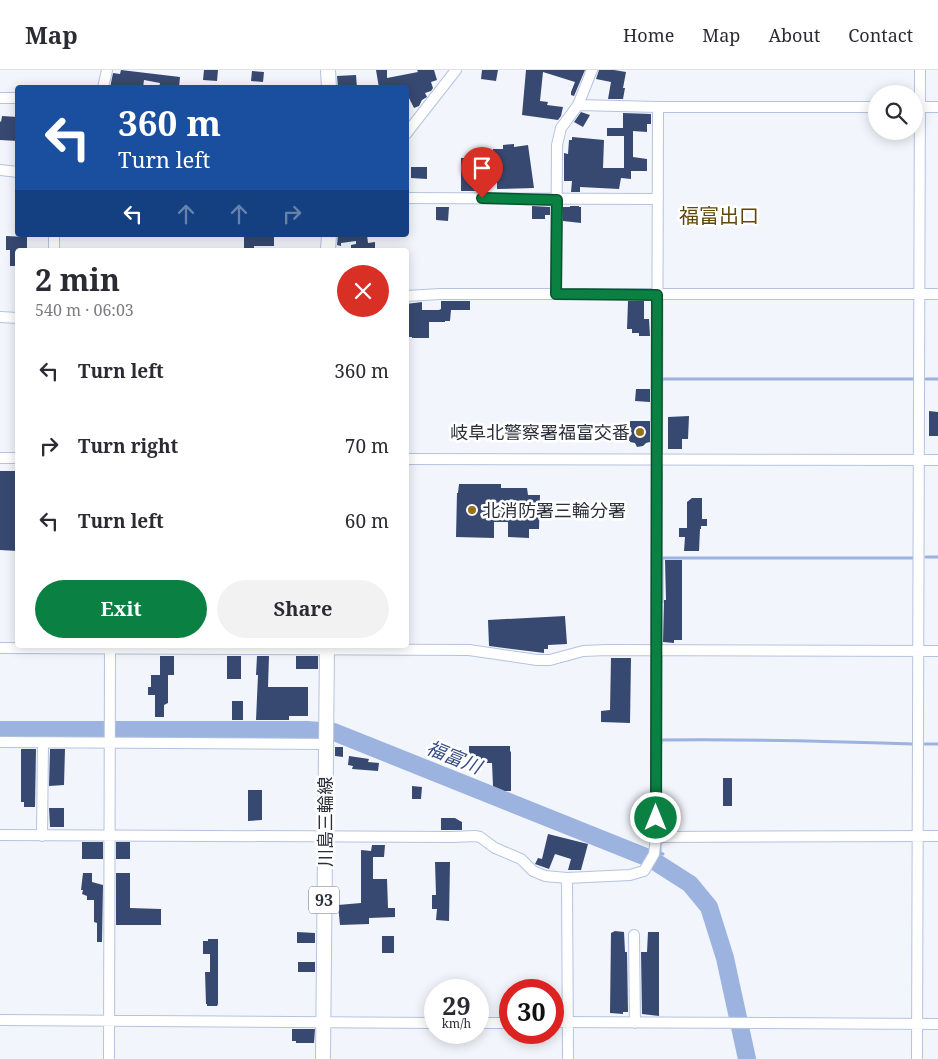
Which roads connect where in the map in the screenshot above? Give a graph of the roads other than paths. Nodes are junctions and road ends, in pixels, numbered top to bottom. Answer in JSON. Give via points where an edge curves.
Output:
{"nodes":[{"id":1,"x":107,"y":70,"type":"edge"},
{"id":2,"x":328,"y":70,"type":"edge"},
{"id":3,"x":456,"y":70,"type":"edge"},
{"id":4,"x":592,"y":70,"type":"edge"},
{"id":5,"x":920,"y":70,"type":"edge"},
{"id":6,"x":104,"y":85,"type":"edge"},
{"id":7,"x":329,"y":85,"type":"edge"},
{"id":8,"x":919,"y":85,"type":"edge"},
{"id":9,"x":0,"y":98,"type":"edge"},
{"id":10,"x":15,"y":98,"type":"edge"},
{"id":11,"x":578,"y":105,"type":"junction"},
{"id":12,"x":658,"y":107,"type":"junction"},
{"id":13,"x":868,"y":107,"type":"edge"},
{"id":14,"x":923,"y":107,"type":"edge"},
{"id":15,"x":938,"y":107,"type":"edge"},
{"id":16,"x":409,"y":130,"type":"edge"},
{"id":17,"x":919,"y":140,"type":"edge"},
{"id":18,"x":0,"y":170,"type":"edge"},
{"id":19,"x":15,"y":172,"type":"edge"},
{"id":20,"x":409,"y":198,"type":"edge"},
{"id":21,"x":658,"y":199,"type":"junction"},
{"id":22,"x":557,"y":200,"type":"junction"},
{"id":23,"x":556,"y":294,"type":"junction"},
{"id":24,"x":919,"y":294,"type":"junction"},
{"id":25,"x":938,"y":294,"type":"edge"},
{"id":26,"x":657,"y":295,"type":"junction"},
{"id":27,"x":409,"y":296,"type":"edge"},
{"id":28,"x":0,"y":318,"type":"edge"},
{"id":29,"x":15,"y":318,"type":"edge"},
{"id":30,"x":0,"y":458,"type":"edge"},
{"id":31,"x":15,"y":458,"type":"edge"},
{"id":32,"x":409,"y":459,"type":"edge"},
{"id":33,"x":657,"y":460,"type":"junction"},
{"id":34,"x":918,"y":460,"type":"junction"},
{"id":35,"x":938,"y":460,"type":"edge"},
{"id":36,"x":0,"y":648,"type":"edge"},
{"id":37,"x":15,"y":648,"type":"edge"},
{"id":38,"x":110,"y":648,"type":"edge"},
{"id":39,"x":327,"y":648,"type":"edge"},
{"id":40,"x":374,"y":648,"type":"edge"},
{"id":41,"x":659,"y":650,"type":"junction"},
{"id":42,"x":917,"y":651,"type":"junction"},
{"id":43,"x":938,"y":651,"type":"edge"},
{"id":44,"x":0,"y":742,"type":"edge"},
{"id":45,"x":109,"y":742,"type":"junction"},
{"id":46,"x":325,"y":742,"type":"junction"},
{"id":47,"x":43,"y":743,"type":"junction"},
{"id":48,"x":0,"y":835,"type":"edge"},
{"id":49,"x":42,"y":836,"type":"junction"},
{"id":50,"x":108,"y":836,"type":"junction"},
{"id":51,"x":325,"y":836,"type":"junction"},
{"id":52,"x":918,"y":836,"type":"junction"},
{"id":53,"x":938,"y":836,"type":"edge"},
{"id":54,"x":659,"y":837,"type":"junction"},
{"id":55,"x":567,"y":878,"type":"junction"},
{"id":56,"x":634,"y":935,"type":"dead end"},
{"id":57,"x":0,"y":1020,"type":"edge"},
{"id":58,"x":109,"y":1020,"type":"junction"},
{"id":59,"x":564,"y":1022,"type":"edge"},
{"id":60,"x":568,"y":1022,"type":"junction"},
{"id":61,"x":635,"y":1022,"type":"junction"},
{"id":62,"x":323,"y":1023,"type":"junction"},
{"id":63,"x":424,"y":1023,"type":"edge"},
{"id":64,"x":917,"y":1023,"type":"junction"},
{"id":65,"x":938,"y":1024,"type":"edge"},
{"id":66,"x":109,"y":1059,"type":"edge"},
{"id":67,"x":323,"y":1059,"type":"edge"},
{"id":68,"x":568,"y":1059,"type":"edge"},
{"id":69,"x":917,"y":1059,"type":"edge"}],
"edges":[{"from":1,"to":6,"type":"street"},
{"from":2,"to":7,"type":"main road"},
{"from":3,"to":16,"type":"street"},
{"from":4,"to":11,"type":"street"},
{"from":5,"to":8,"type":"street"},
{"from":9,"to":10,"type":"street"},
{"from":11,"to":12,"type":"street"},
{"from":11,"to":22,"type":"street","via":[[561,128],[557,145]]},
{"from":12,"to":13,"type":"street"},
{"from":12,"to":21,"type":"street"},
{"from":14,"to":15,"type":"street"},
{"from":17,"to":24,"type":"street"},
{"from":18,"to":19,"type":"street"},
{"from":20,"to":22,"type":"street"},
{"from":21,"to":22,"type":"street"},
{"from":21,"to":26,"type":"street"},
{"from":22,"to":23,"type":"street"},
{"from":23,"to":26,"type":"street"},
{"from":23,"to":27,"type":"street"},
{"from":24,"to":25,"type":"street"},
{"from":24,"to":26,"type":"street"},
{"from":24,"to":34,"type":"street"},
{"from":26,"to":33,"type":"street"},
{"from":28,"to":29,"type":"street"},
{"from":30,"to":31,"type":"street"},
{"from":32,"to":33,"type":"street"},
{"from":33,"to":34,"type":"street"},
{"from":33,"to":41,"type":"street"},
{"from":34,"to":35,"type":"street"},
{"from":34,"to":42,"type":"street"},
{"from":36,"to":37,"type":"street"},
{"from":38,"to":45,"type":"street"},
{"from":39,"to":46,"type":"main road","name":"川島三輪線","number":"93"},
{"from":40,"to":41,"type":"street","via":[[468,650],[537,660],[583,651]]},
{"from":41,"to":42,"type":"street"},
{"from":41,"to":54,"type":"street"},
{"from":42,"to":43,"type":"street"},
{"from":42,"to":52,"type":"street"},
{"from":44,"to":47,"type":"street"},
{"from":45,"to":46,"type":"street"},
{"from":45,"to":47,"type":"street"},
{"from":45,"to":50,"type":"street"},
{"from":46,"to":51,"type":"main road","name":"川島三輪線","number":"93"},
{"from":47,"to":49,"type":"street"},
{"from":48,"to":49,"type":"street"},
{"from":49,"to":50,"type":"street"},
{"from":50,"to":51,"type":"street"},
{"from":50,"to":58,"type":"street"},
{"from":51,"to":55,"type":"street","via":[[475,836],[520,860],[533,871]]},
{"from":51,"to":62,"type":"main road","name":"川島三輪線","number":"93"},
{"from":52,"to":53,"type":"street"},
{"from":52,"to":54,"type":"street"},
{"from":52,"to":64,"type":"street"},
{"from":54,"to":55,"type":"street","via":[[653,858],[644,871],[630,875]]},
{"from":55,"to":60,"type":"street"},
{"from":56,"to":61,"type":"street"},
{"from":57,"to":58,"type":"street"},
{"from":58,"to":62,"type":"street"},
{"from":58,"to":66,"type":"street"},
{"from":59,"to":60,"type":"street"},
{"from":60,"to":61,"type":"street"},
{"from":60,"to":68,"type":"street"},
{"from":61,"to":64,"type":"street"},
{"from":62,"to":63,"type":"street"},
{"from":62,"to":67,"type":"main road","name":"川島三輪線","number":"93"},
{"from":64,"to":65,"type":"street"},
{"from":64,"to":69,"type":"street"}]}
